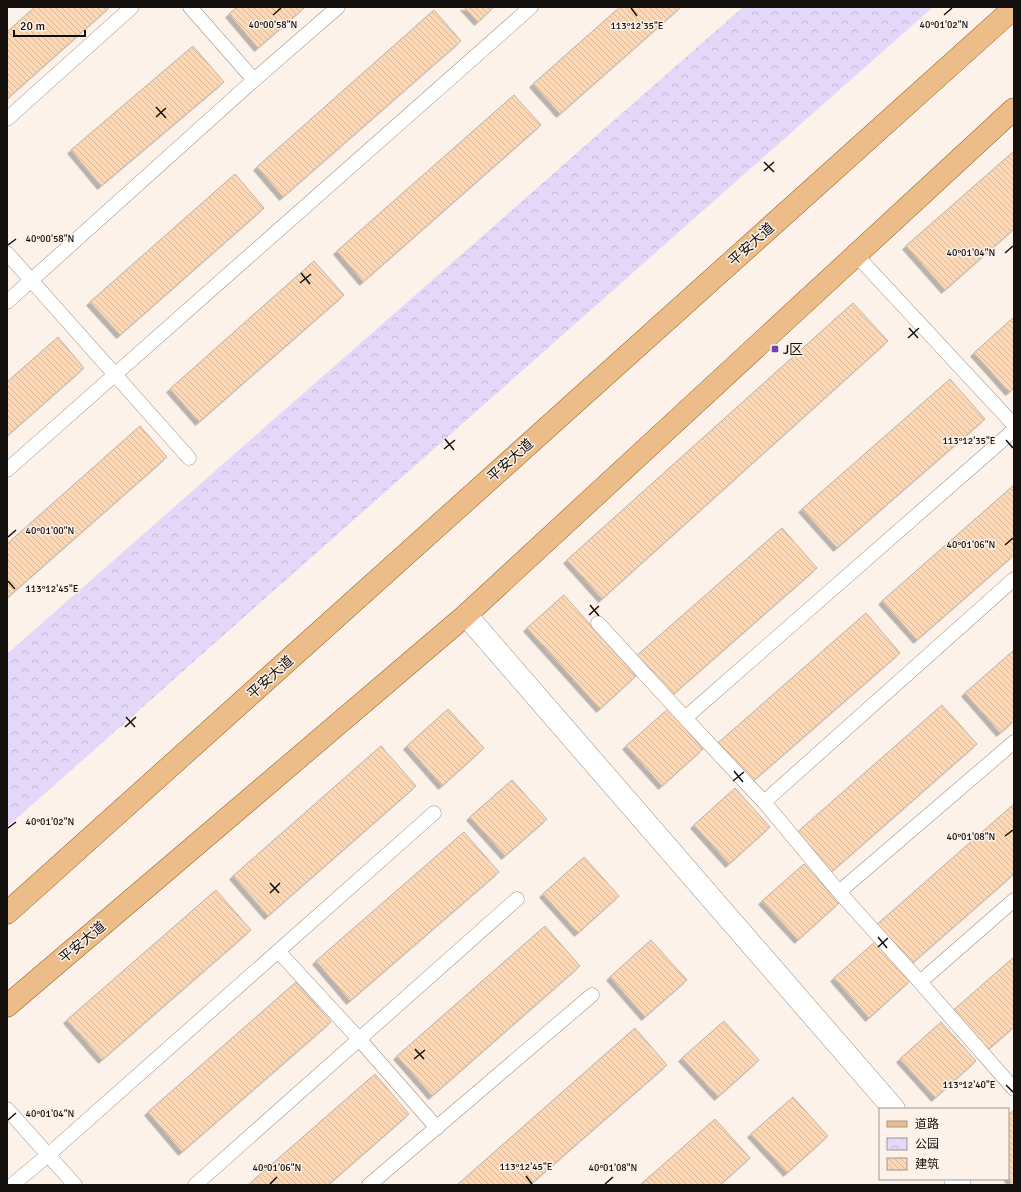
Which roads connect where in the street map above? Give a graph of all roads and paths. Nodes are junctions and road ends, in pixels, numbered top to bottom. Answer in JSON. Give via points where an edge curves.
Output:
{"nodes":[{"id":1,"x":132,"y":7,"type":"edge"},
{"id":2,"x":190,"y":7,"type":"edge"},
{"id":3,"x":338,"y":7,"type":"edge"},
{"id":4,"x":531,"y":7,"type":"edge"},
{"id":5,"x":1014,"y":8,"type":"edge"},
{"id":6,"x":254,"y":80,"type":"junction"},
{"id":7,"x":1014,"y":109,"type":"edge"},
{"id":8,"x":7,"y":119,"type":"edge"},
{"id":9,"x":7,"y":254,"type":"edge"},
{"id":10,"x":856,"y":255,"type":"junction"},
{"id":11,"x":31,"y":281,"type":"junction"},
{"id":12,"x":7,"y":302,"type":"edge"},
{"id":13,"x":115,"y":376,"type":"junction"},
{"id":14,"x":1014,"y":425,"type":"edge"},
{"id":15,"x":1014,"y":430,"type":"edge"},
{"id":16,"x":189,"y":458,"type":"dead end"},
{"id":17,"x":7,"y":470,"type":"edge"},
{"id":18,"x":1014,"y":579,"type":"edge"},
{"id":19,"x":466,"y":615,"type":"junction"},
{"id":20,"x":598,"y":623,"type":"dead end"},
{"id":21,"x":685,"y":718,"type":"junction"},
{"id":22,"x":1014,"y":742,"type":"edge"},
{"id":23,"x":764,"y":802,"type":"junction"},
{"id":24,"x":434,"y":813,"type":"dead end"},
{"id":25,"x":839,"y":892,"type":"junction"},
{"id":26,"x":517,"y":899,"type":"dead end"},
{"id":27,"x":1014,"y":900,"type":"edge"},
{"id":28,"x":7,"y":913,"type":"edge"},
{"id":29,"x":278,"y":951,"type":"junction"},
{"id":30,"x":920,"y":982,"type":"junction"},
{"id":31,"x":592,"y":995,"type":"dead end"},
{"id":32,"x":7,"y":1006,"type":"edge"},
{"id":33,"x":359,"y":1039,"type":"junction"},
{"id":34,"x":1014,"y":1089,"type":"edge"},
{"id":35,"x":893,"y":1108,"type":"edge"},
{"id":36,"x":7,"y":1109,"type":"edge"},
{"id":37,"x":437,"y":1128,"type":"junction"},
{"id":38,"x":48,"y":1155,"type":"junction"},
{"id":39,"x":12,"y":1185,"type":"edge"},
{"id":40,"x":75,"y":1185,"type":"edge"},
{"id":41,"x":195,"y":1185,"type":"edge"},
{"id":42,"x":369,"y":1185,"type":"edge"}],
"edges":[{"from":1,"to":8,"type":"lane"},
{"from":2,"to":6,"type":"lane"},
{"from":3,"to":6,"type":"lane"},
{"from":4,"to":13,"type":"lane"},
{"from":5,"to":28,"type":"main road","name":"平安大道"},
{"from":6,"to":11,"type":"lane"},
{"from":7,"to":10,"type":"main road","name":"平安大道"},
{"from":9,"to":11,"type":"lane"},
{"from":10,"to":14,"type":"lane"},
{"from":10,"to":19,"type":"main road","name":"平安大道"},
{"from":11,"to":12,"type":"lane"},
{"from":11,"to":13,"type":"lane"},
{"from":13,"to":16,"type":"lane"},
{"from":13,"to":17,"type":"lane"},
{"from":15,"to":21,"type":"lane"},
{"from":18,"to":23,"type":"lane"},
{"from":19,"to":32,"type":"main road","name":"平安大道"},
{"from":19,"to":35,"type":"street"},
{"from":20,"to":21,"type":"lane"},
{"from":21,"to":23,"type":"lane"},
{"from":22,"to":25,"type":"lane"},
{"from":23,"to":25,"type":"lane"},
{"from":24,"to":29,"type":"lane"},
{"from":25,"to":30,"type":"lane"},
{"from":26,"to":33,"type":"lane"},
{"from":27,"to":30,"type":"lane"},
{"from":29,"to":33,"type":"lane"},
{"from":29,"to":38,"type":"lane"},
{"from":30,"to":34,"type":"lane"},
{"from":31,"to":37,"type":"lane"},
{"from":33,"to":37,"type":"lane"},
{"from":33,"to":41,"type":"lane"},
{"from":36,"to":38,"type":"lane"},
{"from":37,"to":42,"type":"lane"},
{"from":38,"to":39,"type":"lane"},
{"from":38,"to":40,"type":"lane"}]}
